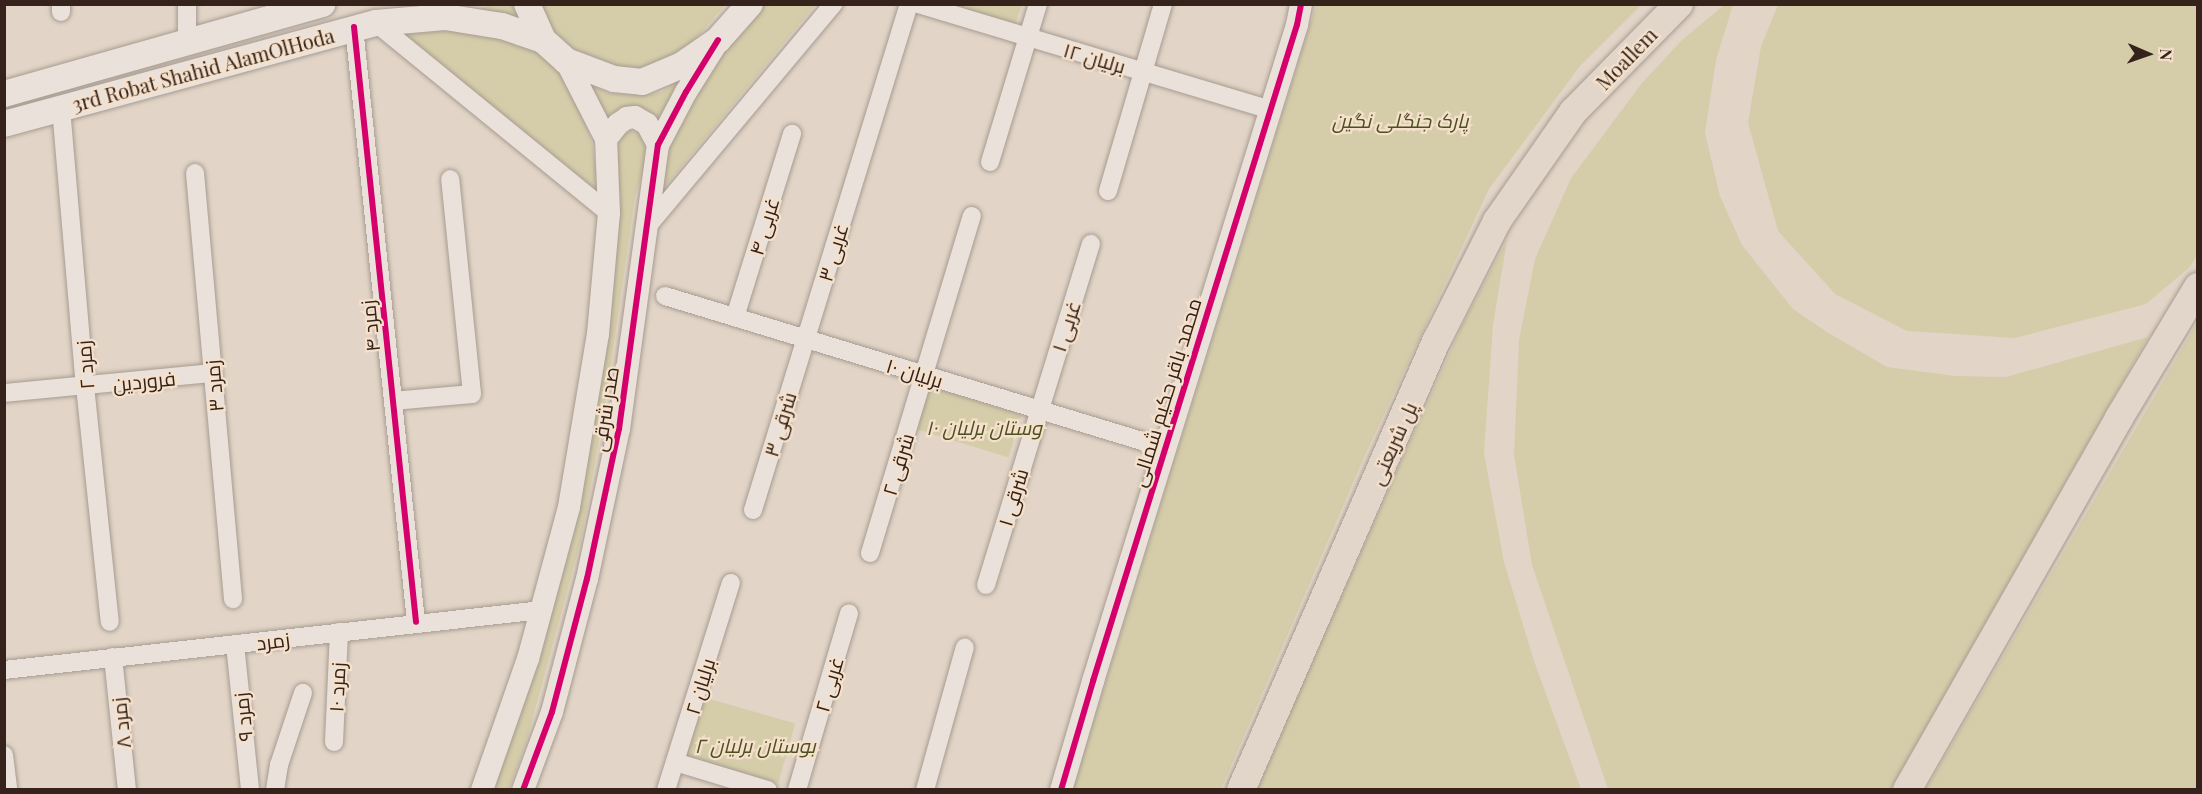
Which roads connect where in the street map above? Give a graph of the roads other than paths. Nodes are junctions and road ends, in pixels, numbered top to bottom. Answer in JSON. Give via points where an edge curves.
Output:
{"nodes":[{"id":1,"x":187,"y":4,"type":"edge"},
{"id":2,"x":323,"y":4,"type":"edge"},
{"id":3,"x":472,"y":4,"type":"edge"},
{"id":4,"x":527,"y":4,"type":"edge"},
{"id":5,"x":750,"y":4,"type":"edge"},
{"id":6,"x":833,"y":4,"type":"edge"},
{"id":7,"x":909,"y":4,"type":"edge"},
{"id":8,"x":918,"y":4,"type":"edge"},
{"id":9,"x":1038,"y":4,"type":"edge"},
{"id":10,"x":1163,"y":4,"type":"edge"},
{"id":11,"x":1301,"y":4,"type":"edge"},
{"id":12,"x":1679,"y":4,"type":"edge"},
{"id":13,"x":445,"y":17,"type":"junction"},
{"id":14,"x":365,"y":25,"type":"junction"},
{"id":15,"x":1029,"y":38,"type":"junction"},
{"id":16,"x":543,"y":40,"type":"junction"},
{"id":17,"x":718,"y":40,"type":"junction"},
{"id":18,"x":187,"y":42,"type":"junction"},
{"id":19,"x":566,"y":61,"type":"junction"},
{"id":20,"x":1144,"y":71,"type":"junction"},
{"id":21,"x":4,"y":94,"type":"edge"},
{"id":22,"x":61,"y":108,"type":"junction"},
{"id":23,"x":1271,"y":110,"type":"junction"},
{"id":24,"x":4,"y":124,"type":"edge"},
{"id":25,"x":792,"y":134,"type":"dead end"},
{"id":26,"x":606,"y":139,"type":"junction"},
{"id":27,"x":658,"y":145,"type":"junction"},
{"id":28,"x":990,"y":162,"type":"dead end"},
{"id":29,"x":195,"y":173,"type":"dead end"},
{"id":30,"x":450,"y":179,"type":"dead end"},
{"id":31,"x":1108,"y":191,"type":"dead end"},
{"id":32,"x":609,"y":213,"type":"junction"},
{"id":33,"x":972,"y":216,"type":"dead end"},
{"id":34,"x":646,"y":228,"type":"junction"},
{"id":35,"x":1091,"y":244,"type":"dead end"},
{"id":36,"x":2198,"y":287,"type":"edge"},
{"id":37,"x":665,"y":296,"type":"dead end"},
{"id":38,"x":735,"y":317,"type":"junction"},
{"id":39,"x":806,"y":339,"type":"junction"},
{"id":40,"x":212,"y":373,"type":"junction"},
{"id":41,"x":923,"y":375,"type":"junction"},
{"id":42,"x":85,"y":386,"type":"junction"},
{"id":43,"x":4,"y":393,"type":"edge"},
{"id":44,"x":393,"y":401,"type":"junction"},
{"id":45,"x":1039,"y":409,"type":"junction"},
{"id":46,"x":1165,"y":448,"type":"junction"},
{"id":47,"x":753,"y":510,"type":"dead end"},
{"id":48,"x":870,"y":553,"type":"dead end"},
{"id":49,"x":730,"y":583,"type":"dead end"},
{"id":50,"x":986,"y":585,"type":"dead end"},
{"id":51,"x":233,"y":599,"type":"dead end"},
{"id":52,"x":542,"y":610,"type":"junction"},
{"id":53,"x":849,"y":613,"type":"dead end"},
{"id":54,"x":110,"y":622,"type":"dead end"},
{"id":55,"x":416,"y":622,"type":"junction"},
{"id":56,"x":339,"y":632,"type":"junction"},
{"id":57,"x":235,"y":644,"type":"junction"},
{"id":58,"x":965,"y":647,"type":"dead end"},
{"id":59,"x":113,"y":657,"type":"junction"},
{"id":60,"x":4,"y":669,"type":"edge"},
{"id":61,"x":303,"y":693,"type":"dead end"},
{"id":62,"x":334,"y":742,"type":"dead end"},
{"id":63,"x":4,"y":755,"type":"edge"},
{"id":64,"x":675,"y":762,"type":"junction"},
{"id":65,"x":8,"y":789,"type":"edge"},
{"id":66,"x":127,"y":789,"type":"edge"},
{"id":67,"x":250,"y":789,"type":"edge"},
{"id":68,"x":275,"y":789,"type":"edge"},
{"id":69,"x":482,"y":789,"type":"edge"},
{"id":70,"x":523,"y":789,"type":"edge"},
{"id":71,"x":666,"y":789,"type":"edge"},
{"id":72,"x":768,"y":789,"type":"edge"},
{"id":73,"x":797,"y":789,"type":"edge"},
{"id":74,"x":925,"y":789,"type":"edge"},
{"id":75,"x":1062,"y":789,"type":"edge"},
{"id":76,"x":1241,"y":789,"type":"edge"},
{"id":77,"x":1907,"y":789,"type":"edge"}],
"edges":[{"from":1,"to":18,"type":"street"},
{"from":2,"to":18,"type":"main road","name":"3rd Robat Shahid AlamOlHoda"},
{"from":3,"to":13,"type":"main road"},
{"from":4,"to":16,"type":"main road"},
{"from":5,"to":17,"type":"main road"},
{"from":6,"to":34,"type":"street"},
{"from":7,"to":39,"type":"street","name":"۳ غربی"},
{"from":8,"to":15,"type":"street","name":"برلیان ۱۲"},
{"from":9,"to":15,"type":"street"},
{"from":10,"to":20,"type":"street"},
{"from":11,"to":23,"type":"street","name":"محمد باقر حکیم شمالی"},
{"from":12,"to":76,"type":"main road","name":"پل شریعتی","via":[[1573,112],[1497,221],[1437,338]]},
{"from":13,"to":14,"type":"main road","name":"3rd Robat Shahid AlamOlHoda"},
{"from":13,"to":16,"type":"main road","name":"3rd Robat Shahid AlamOlHoda","via":[[502,26]]},
{"from":14,"to":22,"type":"main road","name":"3rd Robat Shahid AlamOlHoda"},
{"from":14,"to":32,"type":"street"},
{"from":14,"to":44,"type":"street","name":"زمرد ۴"},
{"from":15,"to":20,"type":"street","name":"برلیان ۱۲"},
{"from":15,"to":28,"type":"street"},
{"from":16,"to":19,"type":"main road"},
{"from":17,"to":19,"type":"main road","via":[[682,65],[642,82],[614,79]]},
{"from":17,"to":27,"type":"street","name":"صدر شرقی"},
{"from":18,"to":21,"type":"main road","name":"3rd Robat Shahid AlamOlHoda"},
{"from":19,"to":26,"type":"street","name":"صدر شرقی"},
{"from":20,"to":23,"type":"street","name":"برلیان ۱۲"},
{"from":20,"to":31,"type":"street"},
{"from":22,"to":24,"type":"main road","name":"3rd Robat Shahid AlamOlHoda"},
{"from":22,"to":42,"type":"street","name":"زمرد ۲"},
{"from":23,"to":46,"type":"street","name":"محمد باقر حکیم شمالی"},
{"from":25,"to":38,"type":"street","name":"۴ غربی"},
{"from":26,"to":27,"type":"street","via":[[618,124],[635,117],[647,124]]},
{"from":26,"to":32,"type":"street","name":"صدر شرقی"},
{"from":27,"to":34,"type":"street","name":"صدر شرقی"},
{"from":29,"to":40,"type":"street","name":"زمرد ۳"},
{"from":30,"to":44,"type":"street","via":[[472,394]]},
{"from":32,"to":52,"type":"street","name":"صدر شرقی","via":[[598,334],[569,507]]},
{"from":33,"to":41,"type":"street"},
{"from":34,"to":70,"type":"street","name":"صدر شرقی","via":[[619,429],[587,579],[552,712]]},
{"from":35,"to":45,"type":"street","name":"۱ غربی"},
{"from":36,"to":77,"type":"main road"},
{"from":37,"to":38,"type":"street","name":"برلیان ۱۰"},
{"from":38,"to":39,"type":"street","name":"برلیان ۱۰"},
{"from":39,"to":41,"type":"street","name":"برلیان ۱۰"},
{"from":39,"to":47,"type":"street","name":"۳ شرقی"},
{"from":40,"to":42,"type":"street","name":"فروردین"},
{"from":40,"to":51,"type":"street","name":"زمرد ۳"},
{"from":41,"to":45,"type":"street","name":"برلیان ۱۰"},
{"from":41,"to":48,"type":"street","name":"۲ شرقی"},
{"from":42,"to":43,"type":"street","name":"فروردین"},
{"from":42,"to":54,"type":"street","name":"زمرد ۲"},
{"from":44,"to":55,"type":"street","name":"زمرد ۴"},
{"from":45,"to":46,"type":"street","name":"برلیان ۱۰"},
{"from":45,"to":50,"type":"street","name":"۱ شرقی"},
{"from":46,"to":75,"type":"street","name":"محمد باقر حکیم شمالی"},
{"from":49,"to":64,"type":"street","name":"برلیان ۲"},
{"from":52,"to":55,"type":"street","name":"زمرد"},
{"from":52,"to":69,"type":"street","name":"صدر شرقی"},
{"from":53,"to":73,"type":"street","name":"۲ غربی"},
{"from":55,"to":56,"type":"street","name":"زمرد"},
{"from":56,"to":57,"type":"street","name":"زمرد"},
{"from":56,"to":62,"type":"street","name":"زمرد ۱۰"},
{"from":57,"to":59,"type":"street","name":"زمرد"},
{"from":57,"to":67,"type":"street","name":"زمرد ۹"},
{"from":58,"to":74,"type":"street"},
{"from":59,"to":60,"type":"street","name":"زمرد"},
{"from":59,"to":66,"type":"street","name":"زمرد ۸"},
{"from":61,"to":68,"type":"street"},
{"from":63,"to":65,"type":"street"},
{"from":64,"to":71,"type":"street","name":"برلیان ۲"},
{"from":64,"to":72,"type":"street"}]}
